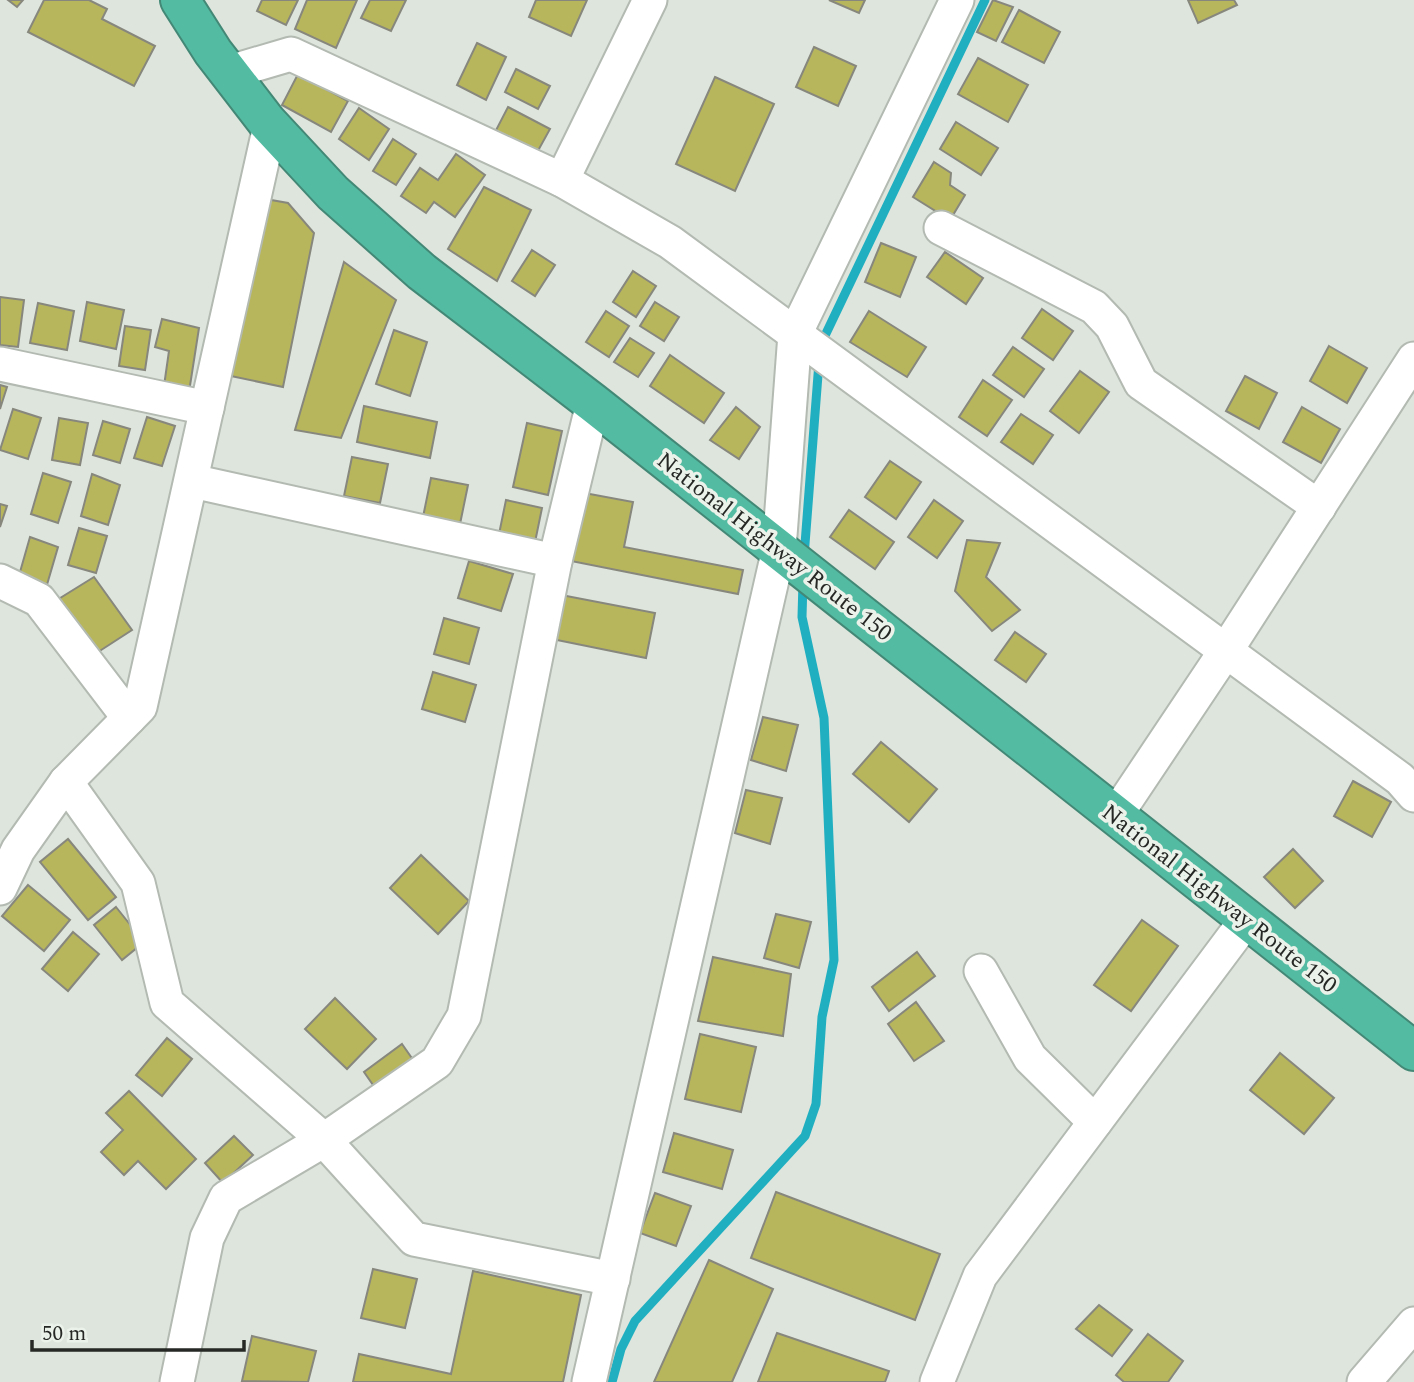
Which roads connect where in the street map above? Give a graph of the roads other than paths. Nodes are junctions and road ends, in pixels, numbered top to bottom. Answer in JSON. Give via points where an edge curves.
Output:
{"nodes":[{"id":1,"x":180,"y":0,"type":"edge"},
{"id":2,"x":650,"y":0,"type":"edge"},
{"id":3,"x":957,"y":0,"type":"edge"},
{"id":4,"x":230,"y":72,"type":"junction"},
{"id":5,"x":270,"y":126,"type":"junction"},
{"id":6,"x":562,"y":180,"type":"junction"},
{"id":7,"x":941,"y":228,"type":"dead end"},
{"id":8,"x":795,"y":334,"type":"junction"},
{"id":9,"x":1414,"y":359,"type":"edge"},
{"id":10,"x":0,"y":364,"type":"edge"},
{"id":11,"x":593,"y":403,"type":"junction"},
{"id":12,"x":207,"y":408,"type":"junction"},
{"id":13,"x":192,"y":481,"type":"junction"},
{"id":14,"x":1319,"y":507,"type":"junction"},
{"id":15,"x":779,"y":550,"type":"junction"},
{"id":16,"x":555,"y":561,"type":"junction"},
{"id":17,"x":0,"y":581,"type":"edge"},
{"id":18,"x":1225,"y":652,"type":"junction"},
{"id":19,"x":130,"y":718,"type":"junction"},
{"id":20,"x":65,"y":782,"type":"junction"},
{"id":21,"x":1414,"y":795,"type":"edge"},
{"id":22,"x":1115,"y":815,"type":"junction"},
{"id":23,"x":0,"y":888,"type":"edge"},
{"id":24,"x":1247,"y":919,"type":"junction"},
{"id":25,"x":981,"y":971,"type":"dead end"},
{"id":26,"x":1414,"y":1051,"type":"edge"},
{"id":27,"x":1095,"y":1122,"type":"junction"},
{"id":28,"x":324,"y":1140,"type":"junction"},
{"id":29,"x":613,"y":1279,"type":"junction"},
{"id":30,"x":1414,"y":1324,"type":"edge"},
{"id":31,"x":177,"y":1382,"type":"edge"},
{"id":32,"x":589,"y":1382,"type":"edge"},
{"id":33,"x":937,"y":1382,"type":"edge"},
{"id":34,"x":1364,"y":1382,"type":"edge"}],
"edges":[{"from":1,"to":4,"type":"highway","name":"National Highway Route 150"},
{"from":2,"to":6,"type":"street"},
{"from":3,"to":8,"type":"street"},
{"from":4,"to":5,"type":"highway","name":"National Highway Route 150"},
{"from":4,"to":6,"type":"street","via":[[290,54]]},
{"from":5,"to":11,"type":"highway","name":"National Highway Route 150","via":[[333,194],[422,272]]},
{"from":5,"to":12,"type":"street"},
{"from":6,"to":8,"type":"street","via":[[670,242]]},
{"from":7,"to":14,"type":"street","via":[[1094,307],[1112,326],[1141,383]]},
{"from":8,"to":15,"type":"street"},
{"from":8,"to":18,"type":"street"},
{"from":9,"to":14,"type":"street"},
{"from":10,"to":12,"type":"street"},
{"from":11,"to":15,"type":"highway","name":"National Highway Route 150"},
{"from":11,"to":16,"type":"street"},
{"from":12,"to":13,"type":"street"},
{"from":13,"to":16,"type":"street"},
{"from":13,"to":19,"type":"street","via":[[140,707]]},
{"from":14,"to":18,"type":"street"},
{"from":15,"to":22,"type":"highway","name":"National Highway Route 150"},
{"from":15,"to":29,"type":"street"},
{"from":16,"to":28,"type":"street","via":[[464,1016],[438,1062]]},
{"from":17,"to":19,"type":"street","via":[[39,600]]},
{"from":18,"to":21,"type":"street","via":[[1400,779]]},
{"from":18,"to":22,"type":"street"},
{"from":19,"to":20,"type":"street"},
{"from":20,"to":23,"type":"street","via":[[19,850]]},
{"from":20,"to":28,"type":"street","via":[[138,883],[167,1003]]},
{"from":22,"to":24,"type":"highway","name":"National Highway Route 150"},
{"from":24,"to":26,"type":"highway","name":"National Highway Route 150"},
{"from":24,"to":27,"type":"street"},
{"from":25,"to":27,"type":"street","via":[[1030,1058]]},
{"from":27,"to":33,"type":"street","via":[[980,1276]]},
{"from":28,"to":29,"type":"street","via":[[414,1239]]},
{"from":28,"to":31,"type":"street","via":[[226,1198],[207,1237]]},
{"from":29,"to":32,"type":"street"},
{"from":30,"to":34,"type":"street"}]}
